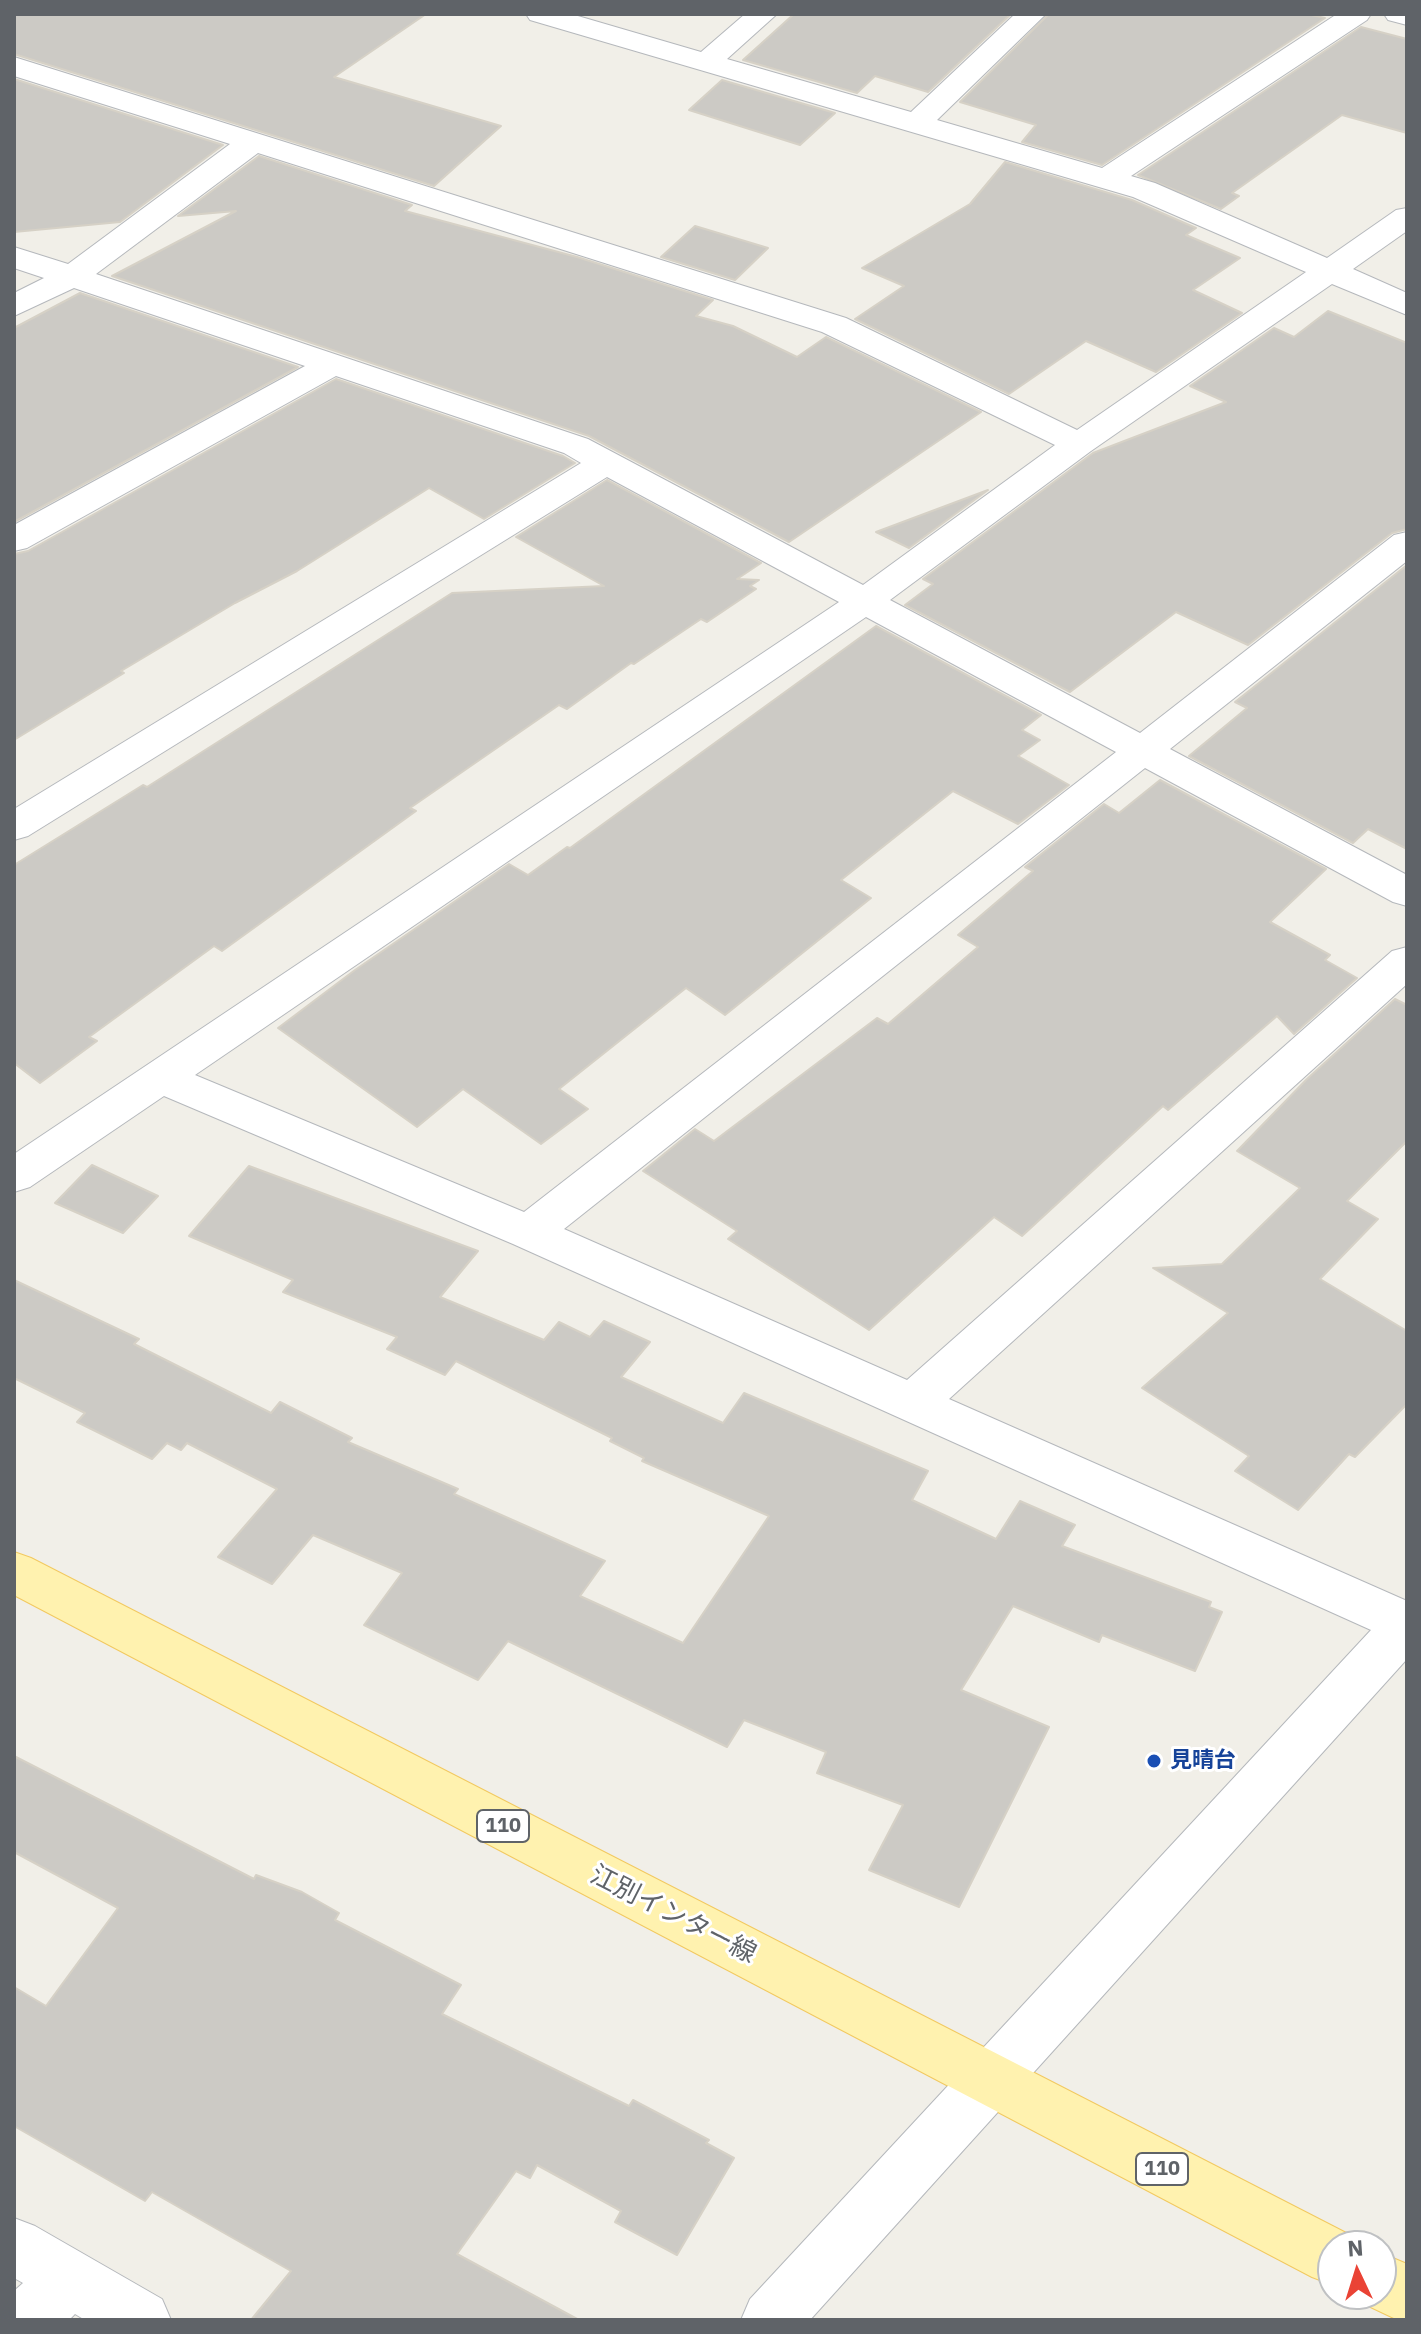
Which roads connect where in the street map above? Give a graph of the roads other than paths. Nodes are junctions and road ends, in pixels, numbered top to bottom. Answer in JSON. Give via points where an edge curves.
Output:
{"nodes":[{"id":1,"x":540,"y":14,"type":"edge"},
{"id":2,"x":763,"y":14,"type":"edge"},
{"id":3,"x":1032,"y":14,"type":"edge"},
{"id":4,"x":1357,"y":14,"type":"edge"},
{"id":5,"x":1398,"y":14,"type":"edge"},
{"id":6,"x":1407,"y":16,"type":"edge"},
{"id":7,"x":706,"y":62,"type":"junction"},
{"id":8,"x":14,"y":66,"type":"edge"},
{"id":9,"x":916,"y":124,"type":"junction"},
{"id":10,"x":253,"y":142,"type":"junction"},
{"id":11,"x":1106,"y":179,"type":"junction"},
{"id":12,"x":1407,"y":217,"type":"edge"},
{"id":13,"x":14,"y":257,"type":"edge"},
{"id":14,"x":1329,"y":271,"type":"junction"},
{"id":15,"x":73,"y":276,"type":"junction"},
{"id":16,"x":1407,"y":305,"type":"edge"},
{"id":17,"x":14,"y":306,"type":"edge"},
{"id":18,"x":333,"y":364,"type":"junction"},
{"id":19,"x":1079,"y":444,"type":"junction"},
{"id":20,"x":607,"y":462,"type":"junction"},
{"id":21,"x":14,"y":540,"type":"edge"},
{"id":22,"x":1407,"y":543,"type":"edge"},
{"id":23,"x":865,"y":601,"type":"junction"},
{"id":24,"x":1144,"y":750,"type":"junction"},
{"id":25,"x":14,"y":827,"type":"edge"},
{"id":26,"x":1407,"y":892,"type":"edge"},
{"id":27,"x":1407,"y":961,"type":"edge"},
{"id":28,"x":160,"y":1077,"type":"junction"},
{"id":29,"x":14,"y":1176,"type":"edge"},
{"id":30,"x":529,"y":1232,"type":"junction"},
{"id":31,"x":913,"y":1403,"type":"junction"},
{"id":32,"x":14,"y":1572,"type":"edge"},
{"id":33,"x":1407,"y":1625,"type":"edge"},
{"id":34,"x":991,"y":2080,"type":"junction"},
{"id":35,"x":14,"y":2246,"type":"edge"},
{"id":36,"x":1317,"y":2249,"type":"edge"},
{"id":37,"x":71,"y":2279,"type":"junction"},
{"id":38,"x":26,"y":2320,"type":"edge"},
{"id":39,"x":141,"y":2320,"type":"edge"},
{"id":40,"x":771,"y":2320,"type":"edge"}],
"edges":[{"from":1,"to":7,"type":"street"},
{"from":2,"to":7,"type":"street"},
{"from":3,"to":9,"type":"street"},
{"from":4,"to":11,"type":"street"},
{"from":5,"to":6,"type":"street"},
{"from":7,"to":9,"type":"street"},
{"from":8,"to":10,"type":"street"},
{"from":9,"to":11,"type":"street"},
{"from":10,"to":15,"type":"street"},
{"from":10,"to":19,"type":"street","via":[[834,325]]},
{"from":11,"to":14,"type":"street","via":[[1144,190]]},
{"from":12,"to":14,"type":"street"},
{"from":13,"to":15,"type":"street"},
{"from":14,"to":16,"type":"street"},
{"from":14,"to":19,"type":"street"},
{"from":15,"to":17,"type":"street"},
{"from":15,"to":18,"type":"street"},
{"from":18,"to":20,"type":"street","via":[[576,446]]},
{"from":18,"to":21,"type":"street"},
{"from":19,"to":23,"type":"street"},
{"from":20,"to":23,"type":"street"},
{"from":20,"to":25,"type":"street"},
{"from":22,"to":24,"type":"street"},
{"from":23,"to":24,"type":"street"},
{"from":23,"to":28,"type":"street"},
{"from":24,"to":26,"type":"street"},
{"from":24,"to":30,"type":"street"},
{"from":27,"to":31,"type":"street"},
{"from":28,"to":29,"type":"street"},
{"from":28,"to":30,"type":"street"},
{"from":30,"to":31,"type":"street"},
{"from":31,"to":33,"type":"street"},
{"from":32,"to":34,"type":"main road","name":"江別インター線","number":"110"},
{"from":33,"to":34,"type":"street"},
{"from":34,"to":36,"type":"main road","name":"江別インター線","number":"110"},
{"from":34,"to":40,"type":"street"},
{"from":35,"to":37,"type":"street"},
{"from":37,"to":38,"type":"street"},
{"from":37,"to":39,"type":"street"}]}
